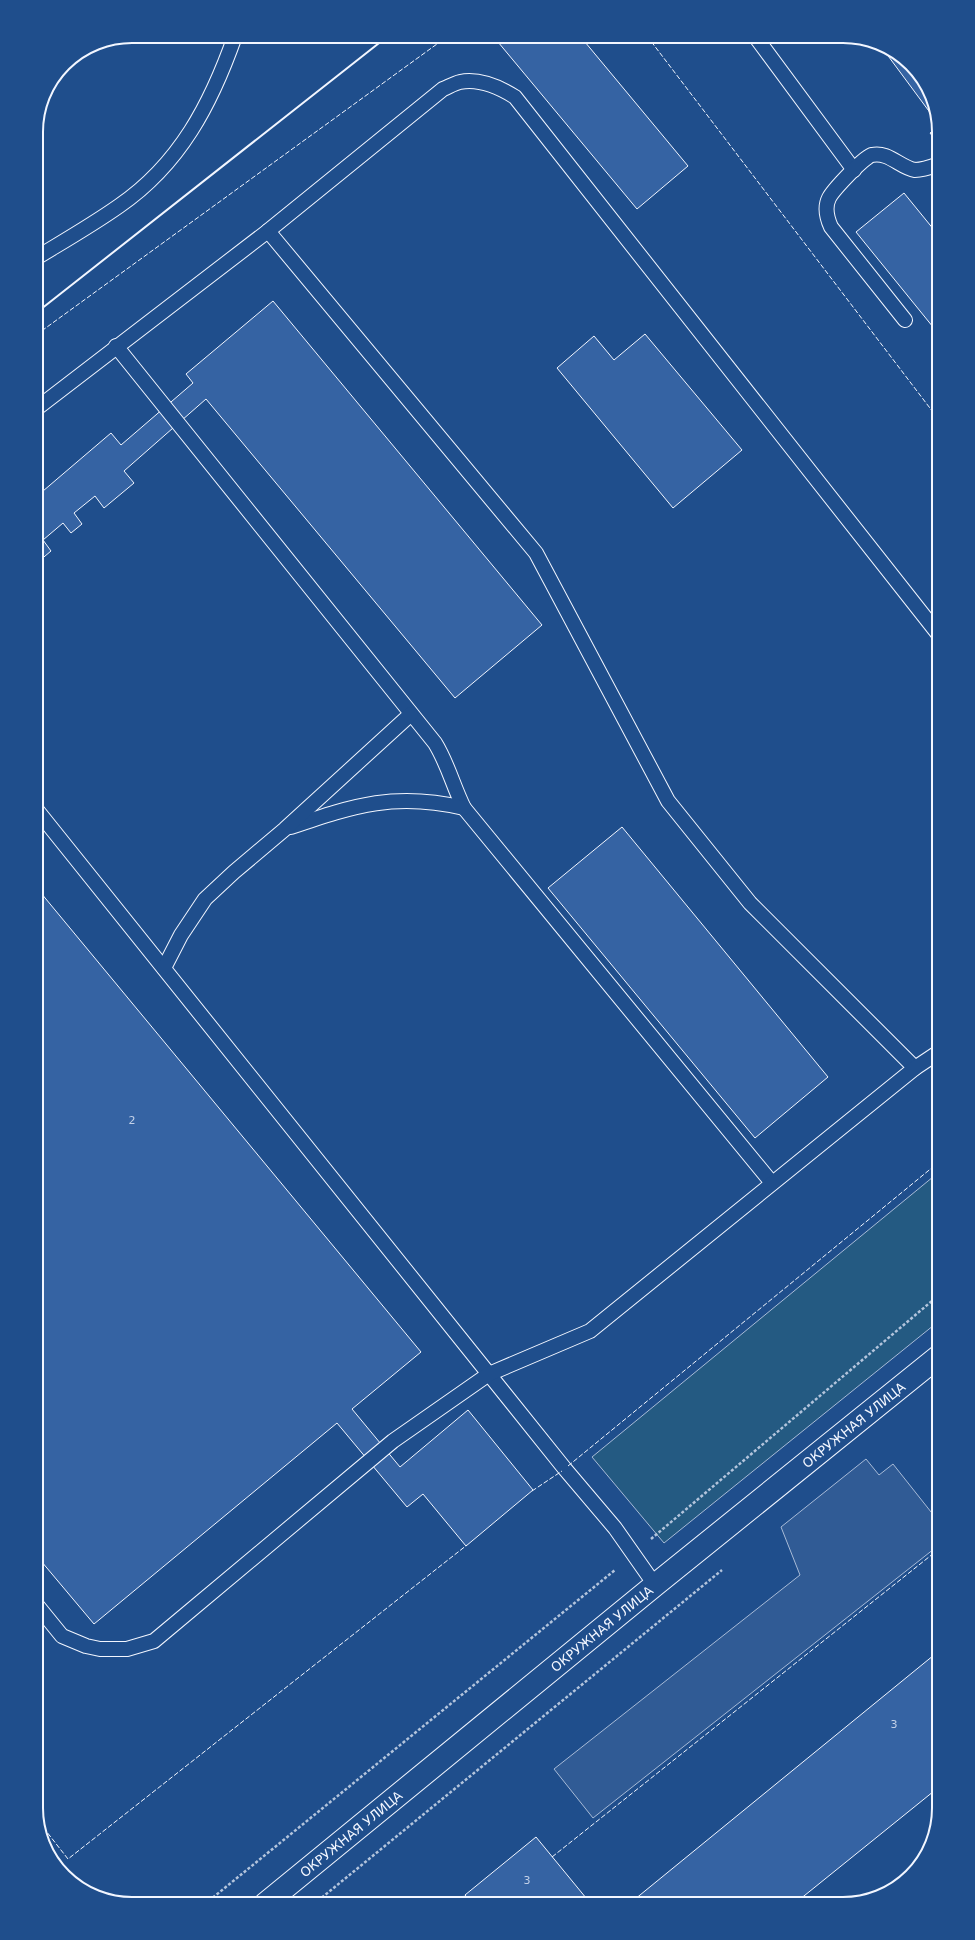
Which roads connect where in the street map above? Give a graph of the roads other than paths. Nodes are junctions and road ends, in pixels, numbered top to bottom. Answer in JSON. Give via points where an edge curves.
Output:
{"nodes":[{"id":1,"x":232,"y":43,"type":"edge"},
{"id":2,"x":760,"y":43,"type":"edge"},
{"id":3,"x":932,"y":167,"type":"edge"},
{"id":4,"x":854,"y":170,"type":"junction"},
{"id":5,"x":268,"y":231,"type":"junction"},
{"id":6,"x":43,"y":254,"type":"edge"},
{"id":7,"x":904,"y":320,"type":"dead end"},
{"id":8,"x":116,"y":346,"type":"junction"},
{"id":9,"x":43,"y":403,"type":"edge"},
{"id":10,"x":932,"y":626,"type":"edge"},
{"id":11,"x":411,"y":714,"type":"junction"},
{"id":12,"x":464,"y":808,"type":"junction"},
{"id":13,"x":43,"y":818,"type":"edge"},
{"id":14,"x":285,"y":829,"type":"junction"},
{"id":15,"x":164,"y":968,"type":"junction"},
{"id":16,"x":932,"y":1057,"type":"edge"},
{"id":17,"x":915,"y":1068,"type":"junction"},
{"id":18,"x":772,"y":1183,"type":"junction"},
{"id":19,"x":932,"y":1362,"type":"edge"},
{"id":20,"x":489,"y":1374,"type":"junction"},
{"id":21,"x":655,"y":1584,"type":"junction"},
{"id":22,"x":43,"y":1613,"type":"edge"},
{"id":23,"x":274,"y":1897,"type":"edge"}],
"edges":[{"from":1,"to":6,"type":"lane","via":[[204,112],[184,142],[154,177],[120,206]]},
{"from":2,"to":4,"type":"lane"},
{"from":3,"to":4,"type":"lane","via":[[914,170],[882,155],[872,154],[861,161]]},
{"from":4,"to":7,"type":"lane","via":[[829,198],[826,214],[831,227]]},
{"from":5,"to":8,"type":"lane"},
{"from":5,"to":10,"type":"lane","via":[[443,89],[460,82],[478,82],[496,86],[515,97]]},
{"from":5,"to":17,"type":"lane","via":[[536,553],[668,801],[750,903]]},
{"from":8,"to":9,"type":"lane"},
{"from":8,"to":11,"type":"lane"},
{"from":11,"to":12,"type":"lane","via":[[446,761]]},
{"from":11,"to":14,"type":"lane"},
{"from":12,"to":14,"type":"lane","via":[[435,801],[377,802],[338,811]]},
{"from":12,"to":18,"type":"lane"},
{"from":13,"to":15,"type":"lane"},
{"from":14,"to":15,"type":"lane","via":[[205,899],[181,935]]},
{"from":15,"to":20,"type":"lane"},
{"from":16,"to":17,"type":"lane"},
{"from":17,"to":18,"type":"lane"},
{"from":18,"to":20,"type":"lane","via":[[590,1332]]},
{"from":19,"to":21,"type":"main road","name":"ОКРУЖНАЯ УЛИЦА"},
{"from":20,"to":21,"type":"lane","via":[[564,1469],[615,1528]]},
{"from":20,"to":22,"type":"lane","via":[[393,1441],[154,1641],[127,1649],[86,1646],[62,1636]]},
{"from":21,"to":23,"type":"main road","name":"ОКРУЖНАЯ УЛИЦА"}]}
